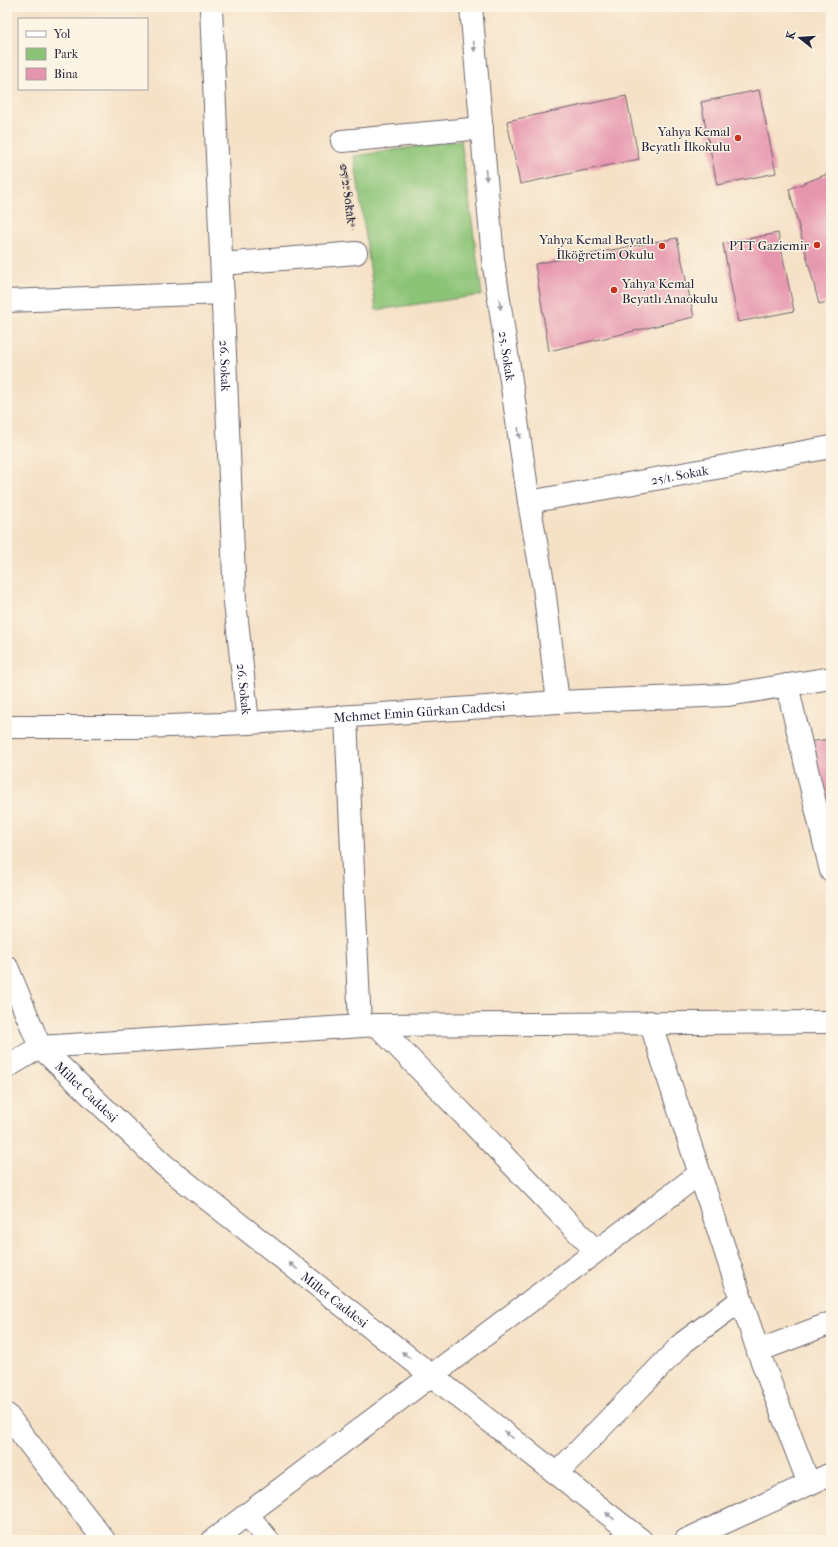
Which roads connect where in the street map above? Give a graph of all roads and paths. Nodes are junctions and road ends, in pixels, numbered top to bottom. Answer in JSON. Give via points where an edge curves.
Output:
{"nodes":[{"id":1,"x":211,"y":7,"type":"edge"},
{"id":2,"x":471,"y":7,"type":"edge"},
{"id":3,"x":482,"y":128,"type":"junction"},
{"id":4,"x":342,"y":141,"type":"joint"},
{"id":5,"x":356,"y":253,"type":"joint"},
{"id":6,"x":222,"y":264,"type":"junction"},
{"id":7,"x":223,"y":293,"type":"junction"},
{"id":8,"x":7,"y":301,"type":"edge"},
{"id":9,"x":831,"y":447,"type":"edge"},
{"id":10,"x":529,"y":502,"type":"junction"},
{"id":11,"x":831,"y":678,"type":"edge"},
{"id":12,"x":787,"y":685,"type":"junction"},
{"id":13,"x":558,"y":702,"type":"junction"},
{"id":14,"x":346,"y":717,"type":"junction"},
{"id":15,"x":248,"y":723,"type":"junction"},
{"id":16,"x":7,"y":727,"type":"edge"},
{"id":17,"x":831,"y":871,"type":"edge"},
{"id":18,"x":7,"y":967,"type":"edge"},
{"id":19,"x":650,"y":1022,"type":"junction"},
{"id":20,"x":831,"y":1022,"type":"edge"},
{"id":21,"x":368,"y":1025,"type":"junction"},
{"id":22,"x":40,"y":1047,"type":"junction"},
{"id":23,"x":7,"y":1067,"type":"edge"},
{"id":24,"x":699,"y":1174,"type":"junction"},
{"id":25,"x":596,"y":1251,"type":"junction"},
{"id":26,"x":741,"y":1300,"type":"junction"},
{"id":27,"x":831,"y":1323,"type":"edge"},
{"id":28,"x":758,"y":1350,"type":"junction"},
{"id":29,"x":432,"y":1375,"type":"junction"},
{"id":30,"x":7,"y":1416,"type":"edge"},
{"id":31,"x":557,"y":1473,"type":"junction"},
{"id":32,"x":831,"y":1474,"type":"edge"},
{"id":33,"x":809,"y":1484,"type":"junction"},
{"id":34,"x":247,"y":1514,"type":"junction"},
{"id":35,"x":104,"y":1540,"type":"edge"},
{"id":36,"x":213,"y":1540,"type":"edge"},
{"id":37,"x":268,"y":1540,"type":"edge"},
{"id":38,"x":641,"y":1540,"type":"edge"},
{"id":39,"x":686,"y":1540,"type":"edge"}],
"edges":[{"from":1,"to":6,"type":"street","name":"26. Sokak"},
{"from":2,"to":3,"type":"street","name":"25. Sokak","one_way":true},
{"from":3,"to":4,"type":"street"},
{"from":3,"to":10,"type":"street","name":"25. Sokak","one_way":true,"via":[[493,259]]},
{"from":4,"to":5,"type":"path","name":"25/2. Sokak"},
{"from":5,"to":6,"type":"street"},
{"from":6,"to":7,"type":"street","name":"26. Sokak"},
{"from":7,"to":8,"type":"street"},
{"from":7,"to":15,"type":"street","name":"26. Sokak","via":[[235,602]]},
{"from":9,"to":10,"type":"street","name":"25/1. Sokak"},
{"from":10,"to":13,"type":"street","name":"25. Sokak","via":[[544,588]]},
{"from":11,"to":12,"type":"street","name":"Mehmet Emin Gürkan Caddesi"},
{"from":12,"to":13,"type":"street","name":"Mehmet Emin Gürkan Caddesi","via":[[728,695]]},
{"from":12,"to":17,"type":"street"},
{"from":13,"to":14,"type":"street","name":"Mehmet Emin Gürkan Caddesi"},
{"from":14,"to":15,"type":"street","name":"Mehmet Emin Gürkan Caddesi"},
{"from":14,"to":21,"type":"street"},
{"from":15,"to":16,"type":"street","name":"Mehmet Emin Gürkan Caddesi"},
{"from":18,"to":22,"type":"street"},
{"from":19,"to":20,"type":"street"},
{"from":19,"to":21,"type":"street"},
{"from":19,"to":24,"type":"street"},
{"from":21,"to":22,"type":"street"},
{"from":21,"to":25,"type":"street"},
{"from":22,"to":23,"type":"street"},
{"from":29,"to":22,"type":"street","name":"Millet Caddesi","one_way":true,"via":[[164,1165]]},
{"from":24,"to":25,"type":"street"},
{"from":24,"to":26,"type":"street"},
{"from":25,"to":29,"type":"street"},
{"from":26,"to":28,"type":"street"},
{"from":26,"to":31,"type":"street","via":[[684,1342]]},
{"from":27,"to":28,"type":"street"},
{"from":28,"to":33,"type":"street"},
{"from":31,"to":29,"type":"street","name":"Millet Caddesi","one_way":true},
{"from":29,"to":34,"type":"street"},
{"from":30,"to":35,"type":"street"},
{"from":38,"to":31,"type":"street","name":"Millet Caddesi","one_way":true},
{"from":32,"to":33,"type":"street"},
{"from":33,"to":39,"type":"street"},
{"from":34,"to":36,"type":"street"},
{"from":34,"to":37,"type":"street"}]}
